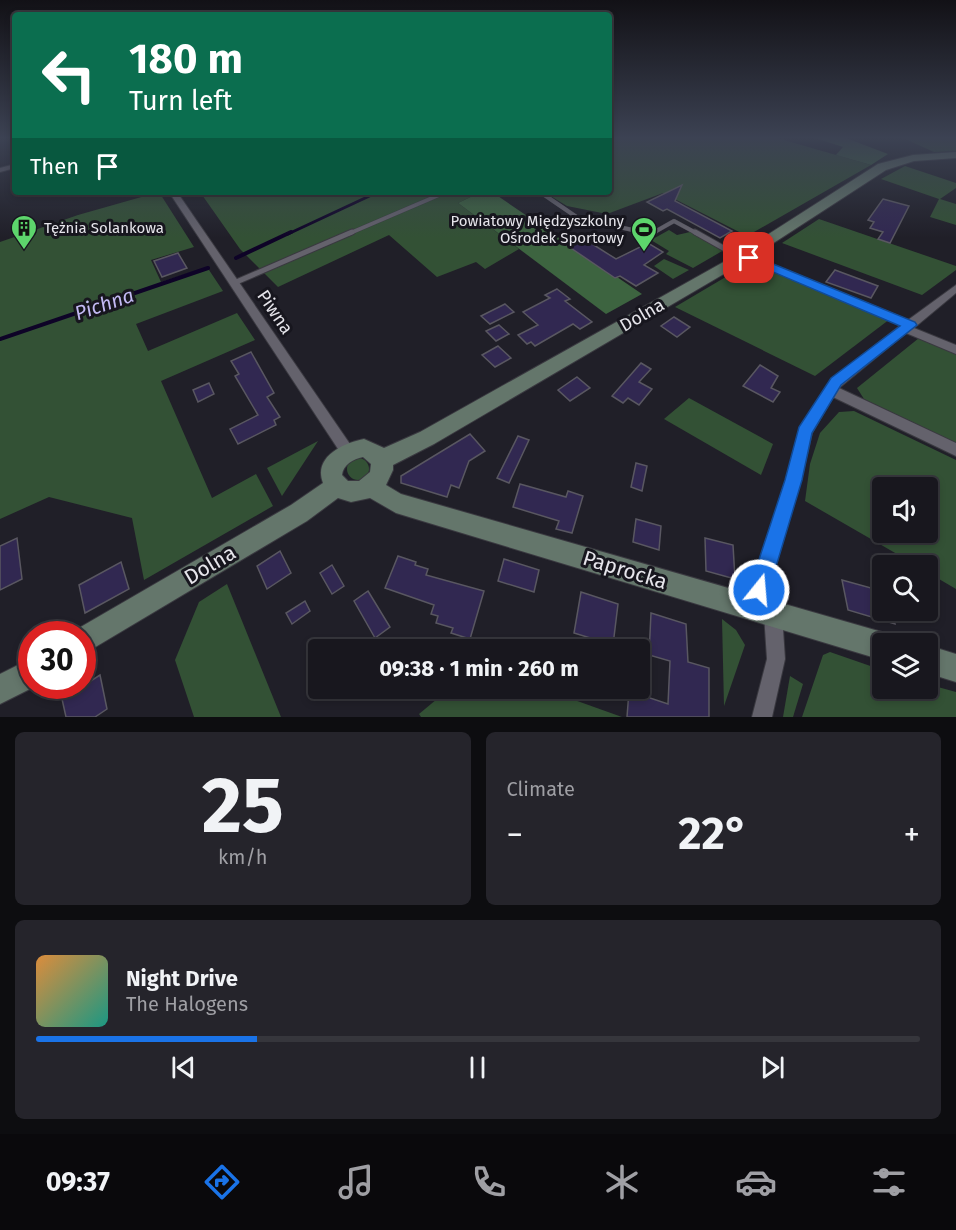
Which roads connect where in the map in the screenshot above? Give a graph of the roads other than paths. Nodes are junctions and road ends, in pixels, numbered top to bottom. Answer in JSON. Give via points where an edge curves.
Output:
{"nodes":[{"id":1,"x":875,"y":171,"type":"edge"},
{"id":2,"x":175,"y":195,"type":"edge"},
{"id":3,"x":439,"y":195,"type":"edge"},
{"id":4,"x":544,"y":195,"type":"edge"},
{"id":5,"x":743,"y":257,"type":"junction"},
{"id":6,"x":234,"y":283,"type":"junction"},
{"id":7,"x":956,"y":288,"type":"edge"},
{"id":8,"x":908,"y":327,"type":"junction"},
{"id":9,"x":956,"y":350,"type":"edge"},
{"id":10,"x":830,"y":390,"type":"junction"},
{"id":11,"x":956,"y":450,"type":"edge"},
{"id":12,"x":347,"y":452,"type":"junction"},
{"id":13,"x":381,"y":460,"type":"junction"},
{"id":14,"x":372,"y":485,"type":"junction"},
{"id":15,"x":337,"y":486,"type":"junction"},
{"id":16,"x":763,"y":611,"type":"junction"},
{"id":17,"x":96,"y":634,"type":"edge"},
{"id":18,"x":872,"y":643,"type":"edge"},
{"id":19,"x":938,"y":662,"type":"edge"},
{"id":20,"x":956,"y":668,"type":"edge"},
{"id":21,"x":18,"y":680,"type":"edge"},
{"id":22,"x":0,"y":690,"type":"edge"},
{"id":23,"x":762,"y":717,"type":"edge"}],
"edges":[{"from":1,"to":5,"type":"street","name":"Dolna"},
{"from":2,"to":6,"type":"street","name":"Piwna"},
{"from":3,"to":6,"type":"lane"},
{"from":4,"to":5,"type":"lane","via":[[578,218],[640,232],[651,234],[674,221]]},
{"from":5,"to":8,"type":"street"},
{"from":5,"to":13,"type":"street","name":"Dolna","via":[[427,438]]},
{"from":6,"to":12,"type":"street","name":"Piwna"},
{"from":7,"to":8,"type":"street"},
{"from":8,"to":9,"type":"street"},
{"from":8,"to":10,"type":"street","via":[[863,359]]},
{"from":10,"to":11,"type":"street"},
{"from":10,"to":16,"type":"street","via":[[805,432]]},
{"from":12,"to":13,"type":"street","via":[[364,448]]},
{"from":12,"to":15,"type":"street","via":[[333,468]]},
{"from":13,"to":14,"type":"street","via":[[381,473]]},
{"from":14,"to":15,"type":"street","via":[[354,492]]},
{"from":14,"to":16,"type":"street","name":"Paprocka","via":[[396,503]]},
{"from":15,"to":17,"type":"street","name":"Dolna","via":[[299,513]]},
{"from":16,"to":18,"type":"street","name":"Paprocka"},
{"from":16,"to":23,"type":"street","via":[[776,659]]},
{"from":19,"to":20,"type":"street"},
{"from":21,"to":22,"type":"street"}]}
